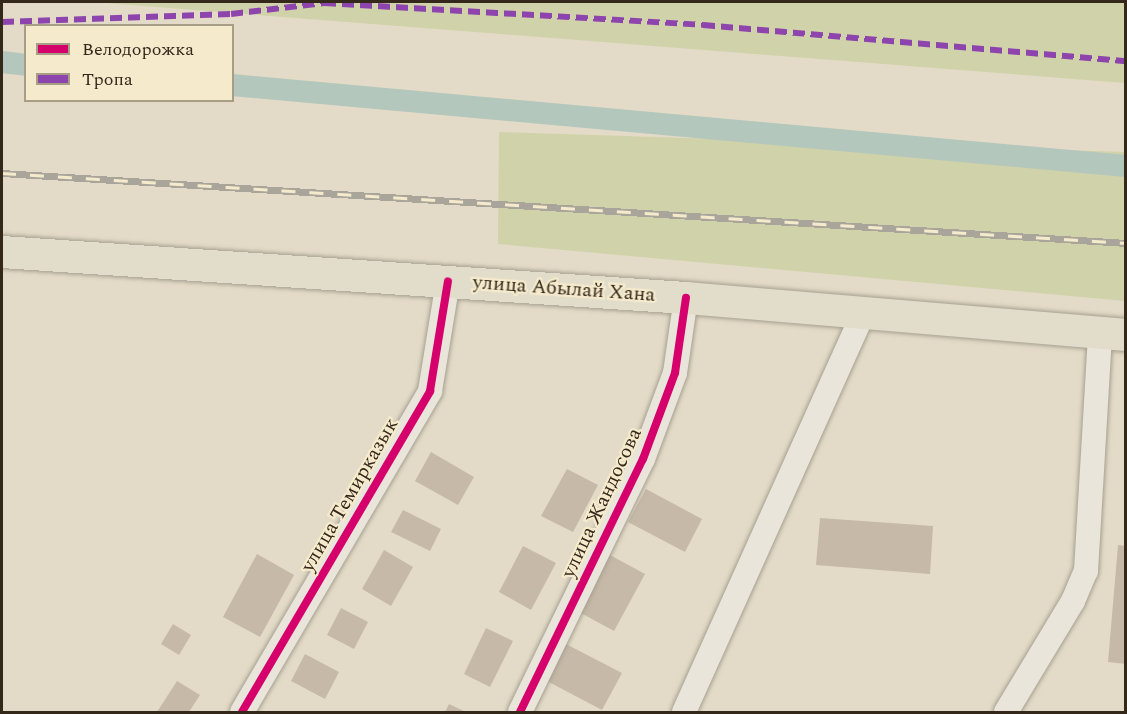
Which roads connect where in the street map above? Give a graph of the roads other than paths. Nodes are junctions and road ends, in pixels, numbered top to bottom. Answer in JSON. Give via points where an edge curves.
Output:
{"nodes":[{"id":1,"x":2,"y":252,"type":"edge"},
{"id":2,"x":448,"y":281,"type":"junction"},
{"id":3,"x":686,"y":298,"type":"junction"},
{"id":4,"x":862,"y":313,"type":"junction"},
{"id":5,"x":1113,"y":334,"type":"edge"},
{"id":6,"x":242,"y":712,"type":"edge"},
{"id":7,"x":520,"y":712,"type":"edge"},
{"id":8,"x":684,"y":712,"type":"edge"},
{"id":9,"x":1006,"y":712,"type":"edge"}],
"edges":[{"from":1,"to":2,"type":"main road","name":"улица Абылай Хана"},
{"from":2,"to":3,"type":"main road","name":"улица Абылай Хана"},
{"from":2,"to":6,"type":"street","name":"улица Темирказык","via":[[430,391]]},
{"from":3,"to":4,"type":"main road","name":"улица Абылай Хана"},
{"from":3,"to":7,"type":"street","name":"улица Жандосова","via":[[675,374],[644,459]]},
{"from":4,"to":5,"type":"main road","name":"улица Абылай Хана"},
{"from":4,"to":8,"type":"street"},
{"from":5,"to":9,"type":"street","via":[[1086,572],[1073,601]]}]}
